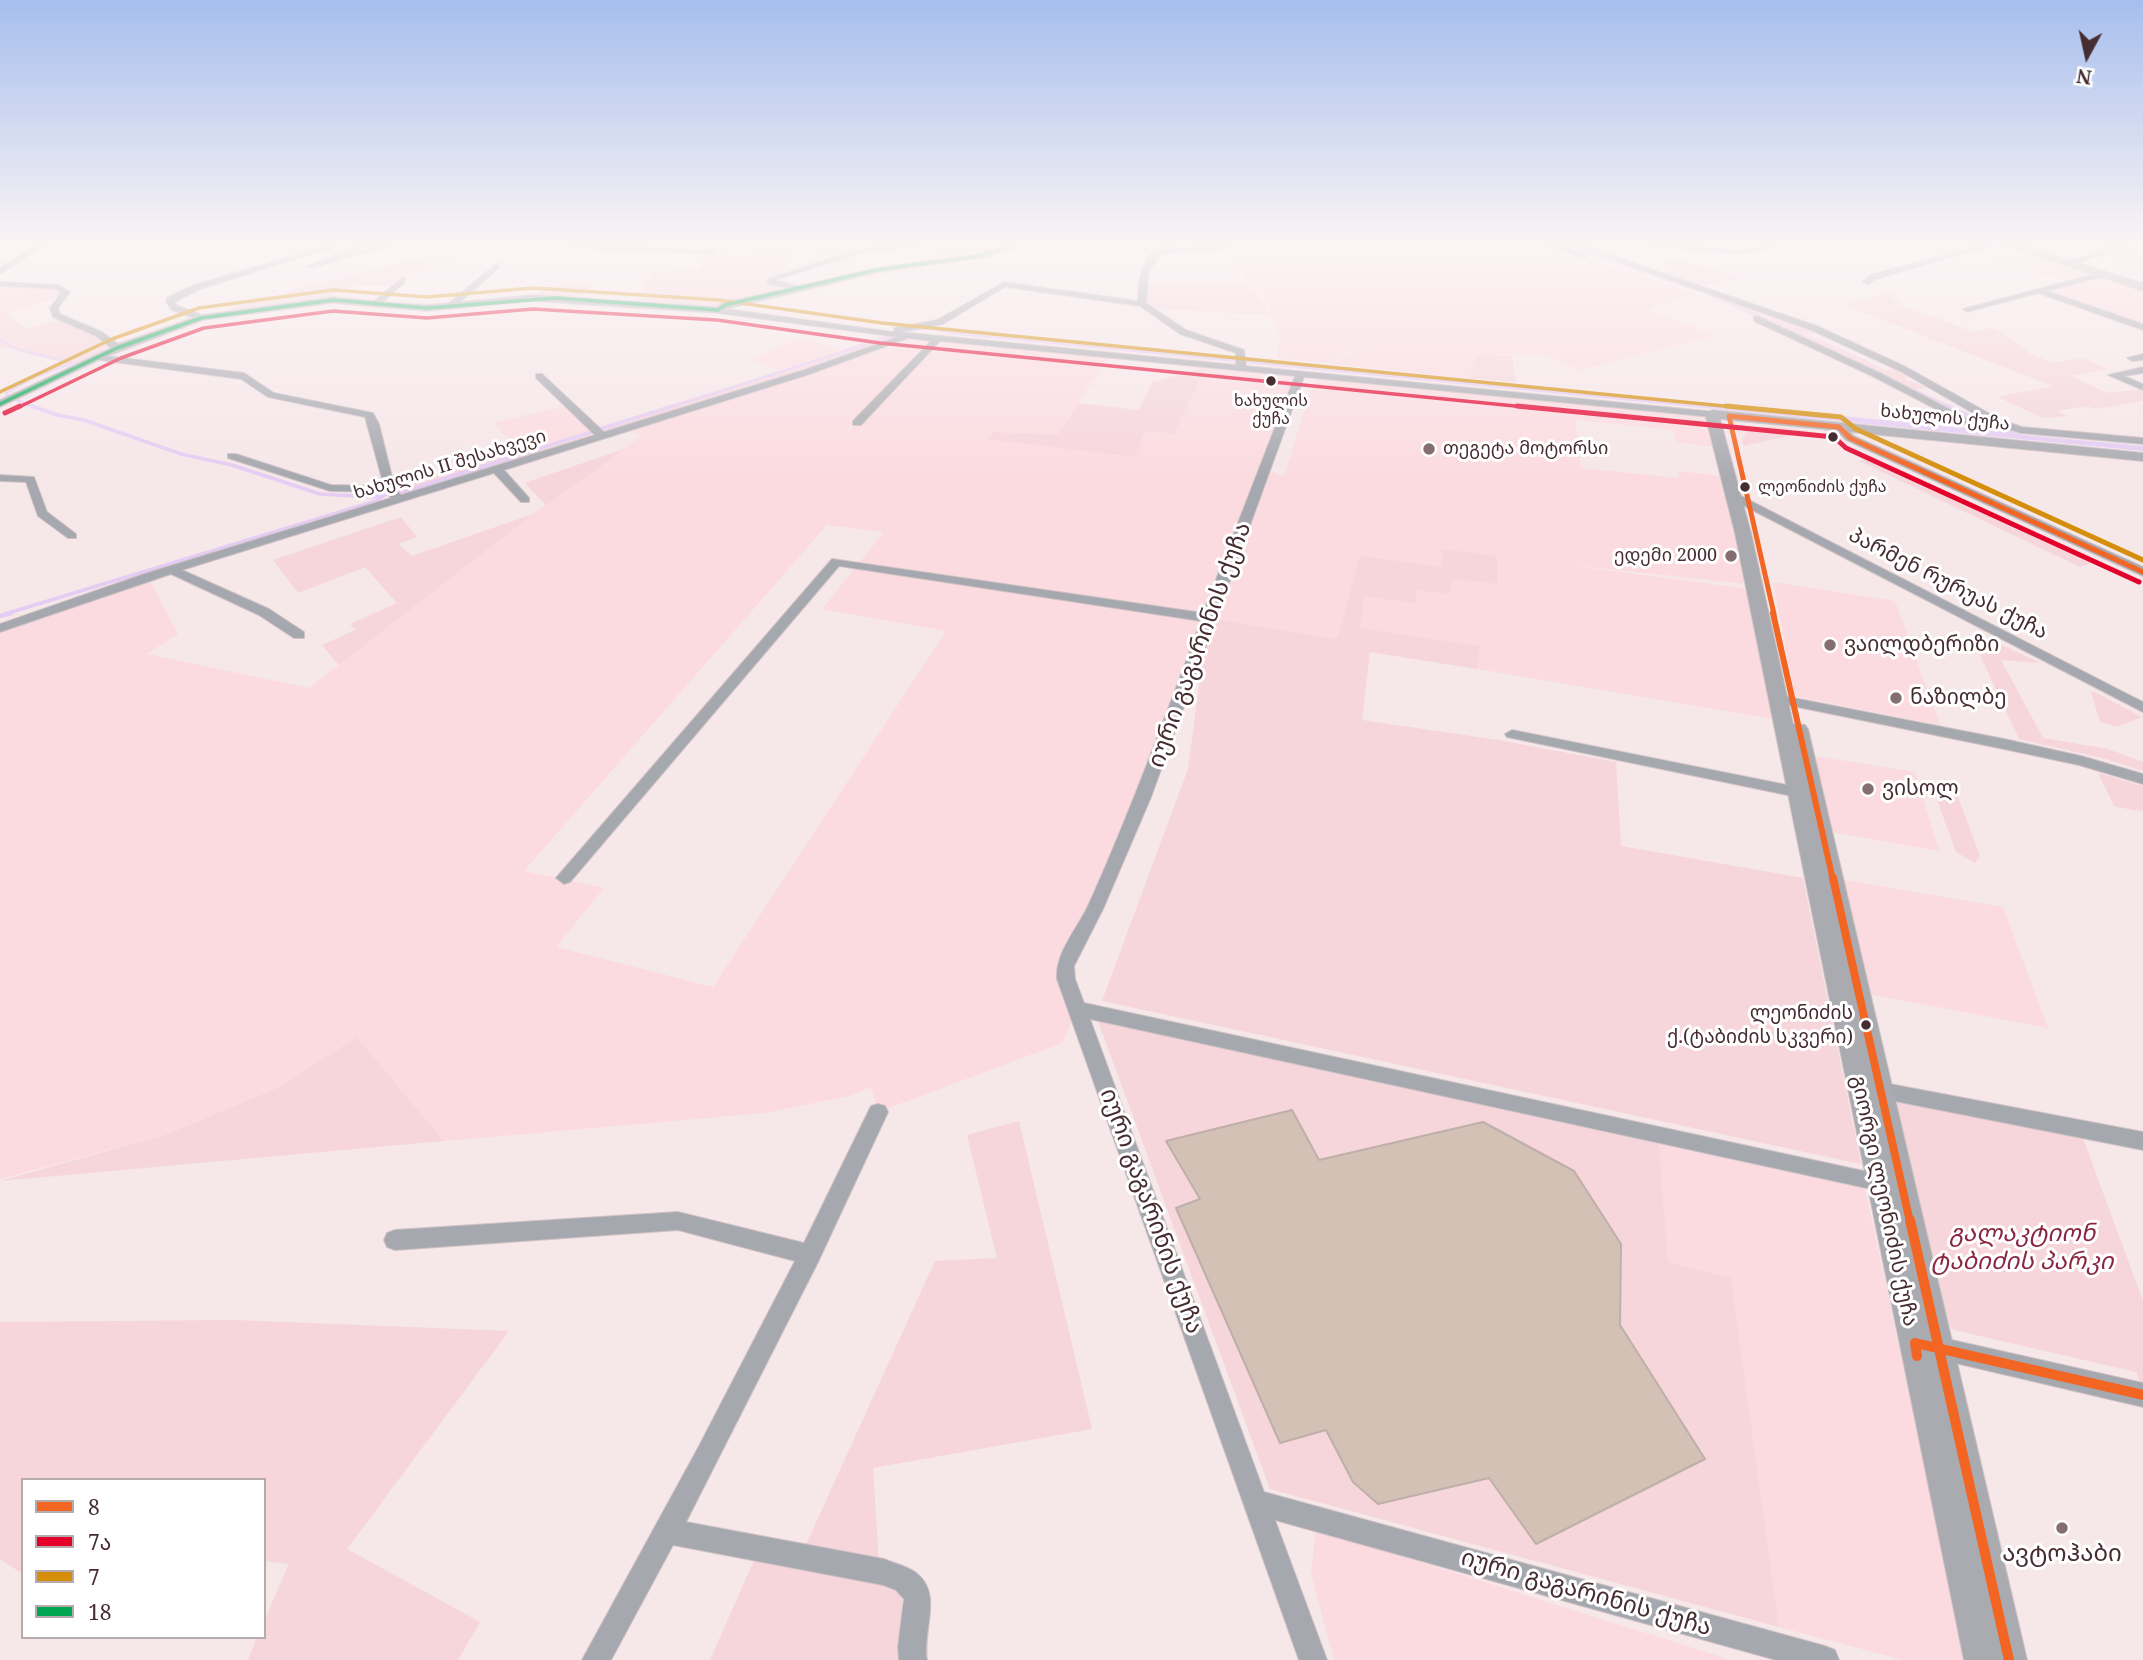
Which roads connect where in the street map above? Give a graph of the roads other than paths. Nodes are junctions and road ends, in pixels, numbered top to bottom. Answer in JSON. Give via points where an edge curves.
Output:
{"nodes":[{"id":1,"x":75,"y":323,"type":"edge"},
{"id":2,"x":186,"y":323,"type":"edge"},
{"id":3,"x":811,"y":323,"type":"edge"},
{"id":4,"x":933,"y":323,"type":"edge"},
{"id":5,"x":1171,"y":323,"type":"edge"},
{"id":6,"x":1766,"y":323,"type":"edge"},
{"id":7,"x":1801,"y":323,"type":"edge"},
{"id":8,"x":884,"y":334,"type":"junction"},
{"id":9,"x":908,"y":336,"type":"junction"},
{"id":10,"x":937,"y":339,"type":"junction"},
{"id":11,"x":117,"y":348,"type":"junction"},
{"id":12,"x":97,"y":357,"type":"junction"},
{"id":13,"x":2143,"y":357,"type":"edge"},
{"id":14,"x":2143,"y":363,"type":"edge"},
{"id":15,"x":1241,"y":368,"type":"junction"},
{"id":16,"x":2143,"y":370,"type":"edge"},
{"id":17,"x":1301,"y":373,"type":"junction"},
{"id":18,"x":539,"y":376,"type":"dead end"},
{"id":19,"x":2143,"y":387,"type":"edge"},
{"id":20,"x":3,"y":402,"type":"edge"},
{"id":21,"x":1721,"y":415,"type":"junction"},
{"id":22,"x":1997,"y":422,"type":"junction"},
{"id":23,"x":857,"y":423,"type":"dead end"},
{"id":24,"x":1839,"y":426,"type":"junction"},
{"id":25,"x":596,"y":432,"type":"junction"},
{"id":26,"x":1977,"y":432,"type":"junction"},
{"id":27,"x":2143,"y":441,"type":"edge"},
{"id":28,"x":232,"y":456,"type":"dead end"},
{"id":29,"x":2143,"y":457,"type":"edge"},
{"id":30,"x":497,"y":468,"type":"junction"},
{"id":31,"x":0,"y":478,"type":"edge"},
{"id":32,"x":393,"y":493,"type":"junction"},
{"id":33,"x":526,"y":500,"type":"dead end"},
{"id":34,"x":1741,"y":500,"type":"junction"},
{"id":35,"x":72,"y":536,"type":"dead end"},
{"id":36,"x":2139,"y":567,"type":"edge"},
{"id":37,"x":172,"y":570,"type":"junction"},
{"id":38,"x":1208,"y":618,"type":"junction"},
{"id":39,"x":0,"y":628,"type":"edge"},
{"id":40,"x":299,"y":635,"type":"dead end"},
{"id":41,"x":1785,"y":700,"type":"junction"},
{"id":42,"x":2143,"y":708,"type":"edge"},
{"id":43,"x":1511,"y":734,"type":"dead end"},
{"id":44,"x":2143,"y":779,"type":"edge"},
{"id":45,"x":1797,"y":792,"type":"junction"},
{"id":46,"x":565,"y":878,"type":"dead end"},
{"id":47,"x":1078,"y":1009,"type":"junction"},
{"id":48,"x":1870,"y":1088,"type":"junction"},
{"id":49,"x":878,"y":1112,"type":"dead end"},
{"id":50,"x":2143,"y":1141,"type":"edge"},
{"id":51,"x":1880,"y":1182,"type":"junction"},
{"id":52,"x":395,"y":1240,"type":"dead end"},
{"id":53,"x":810,"y":1255,"type":"junction"},
{"id":54,"x":1926,"y":1345,"type":"junction"},
{"id":55,"x":2143,"y":1395,"type":"edge"},
{"id":56,"x":1256,"y":1502,"type":"junction"},
{"id":57,"x":668,"y":1531,"type":"junction"},
{"id":58,"x":596,"y":1660,"type":"edge"},
{"id":59,"x":913,"y":1660,"type":"edge"},
{"id":60,"x":1313,"y":1660,"type":"edge"},
{"id":61,"x":1825,"y":1660,"type":"edge"},
{"id":62,"x":1982,"y":1660,"type":"edge"},
{"id":63,"x":2009,"y":1660,"type":"edge"}],
"edges":[{"from":1,"to":11,"type":"street"},
{"from":2,"to":11,"type":"street"},
{"from":3,"to":8,"type":"street"},
{"from":4,"to":8,"type":"street"},
{"from":5,"to":15,"type":"street","via":[[1241,352]]},
{"from":6,"to":26,"type":"street","via":[[1875,373]]},
{"from":7,"to":22,"type":"street","via":[[1903,369]]},
{"from":8,"to":9,"type":"street","name":"ხახულის ქუჩა"},
{"from":9,"to":10,"type":"street","name":"ხახულის ქუჩა"},
{"from":9,"to":25,"type":"street","name":"ხახულის II შესახვევი"},
{"from":10,"to":15,"type":"street","name":"ხახულის ქუჩა"},
{"from":10,"to":23,"type":"street"},
{"from":11,"to":12,"type":"street"},
{"from":12,"to":20,"type":"street"},
{"from":12,"to":32,"type":"street","via":[[244,376],[271,395],[369,415]]},
{"from":13,"to":14,"type":"street","via":[[2132,358]]},
{"from":15,"to":17,"type":"street","name":"ხახულის ქუჩა"},
{"from":16,"to":19,"type":"street","via":[[2113,375]]},
{"from":17,"to":21,"type":"street","name":"ხახულის ქუჩა"},
{"from":17,"to":38,"type":"street","name":"იური გაგარინის ქუჩა"},
{"from":18,"to":25,"type":"street"},
{"from":21,"to":24,"type":"main road","name":"ხახულის ქუჩა"},
{"from":21,"to":34,"type":"main road","name":"გიორგი ლეონიძის ქუჩა"},
{"from":22,"to":26,"type":"street","name":"ხახულის ქუჩა"},
{"from":22,"to":27,"type":"street","name":"ხახულის ქუჩა","via":[[2021,430]]},
{"from":24,"to":26,"type":"main road","name":"ხახულის ქუჩა"},
{"from":24,"to":36,"type":"street","via":[[1850,438]]},
{"from":25,"to":30,"type":"street","name":"ხახულის II შესახვევი"},
{"from":26,"to":29,"type":"main road","name":"ხახულის ქუჩა"},
{"from":28,"to":32,"type":"street","via":[[330,488]]},
{"from":30,"to":32,"type":"street","name":"ხახულის II შესახვევი"},
{"from":30,"to":33,"type":"street"},
{"from":31,"to":35,"type":"street","via":[[30,479],[41,513]]},
{"from":32,"to":37,"type":"street","name":"ხახულის II შესახვევი"},
{"from":34,"to":41,"type":"main road","name":"გიორგი ლეონიძის ქუჩა"},
{"from":34,"to":42,"type":"street","name":"პარმენ რურუას ქუჩა"},
{"from":37,"to":39,"type":"street","name":"ხახულის II შესახვევი"},
{"from":37,"to":40,"type":"street","via":[[264,612]]},
{"from":38,"to":46,"type":"street","via":[[836,562]]},
{"from":38,"to":47,"type":"street","name":"იური გაგარინის ქუჩა","via":[[1143,797],[1065,966]]},
{"from":41,"to":44,"type":"street","via":[[2004,744]]},
{"from":41,"to":45,"type":"main road","name":"გიორგი ლეონიძის ქუჩა"},
{"from":41,"to":48,"type":"main road","name":"გიორგი ლეონიძის ქუჩა"},
{"from":43,"to":45,"type":"street"},
{"from":45,"to":48,"type":"main road","name":"გიორგი ლეონიძის ქუჩა"},
{"from":47,"to":51,"type":"street"},
{"from":47,"to":56,"type":"street","name":"იური გაგარინის ქუჩა"},
{"from":48,"to":50,"type":"street"},
{"from":48,"to":51,"type":"main road","name":"გიორგი ლეონიძის ქუჩა"},
{"from":48,"to":54,"type":"main road","name":"გიორგი ლეონიძის ქუჩა"},
{"from":49,"to":53,"type":"street"},
{"from":51,"to":54,"type":"main road","name":"გიორგი ლეონიძის ქუჩა"},
{"from":52,"to":53,"type":"street","via":[[678,1221]]},
{"from":53,"to":57,"type":"street"},
{"from":54,"to":55,"type":"street"},
{"from":54,"to":62,"type":"main road","name":"გიორგი ლეონიძის ქუჩა"},
{"from":54,"to":63,"type":"main road","name":"გიორგი ლეონიძის ქუჩა"},
{"from":56,"to":60,"type":"street"},
{"from":56,"to":61,"type":"street","name":"იური გაგარინის ქუჩა"},
{"from":57,"to":58,"type":"street"},
{"from":57,"to":59,"type":"street","via":[[884,1572],[905,1581],[918,1595]]}]}
